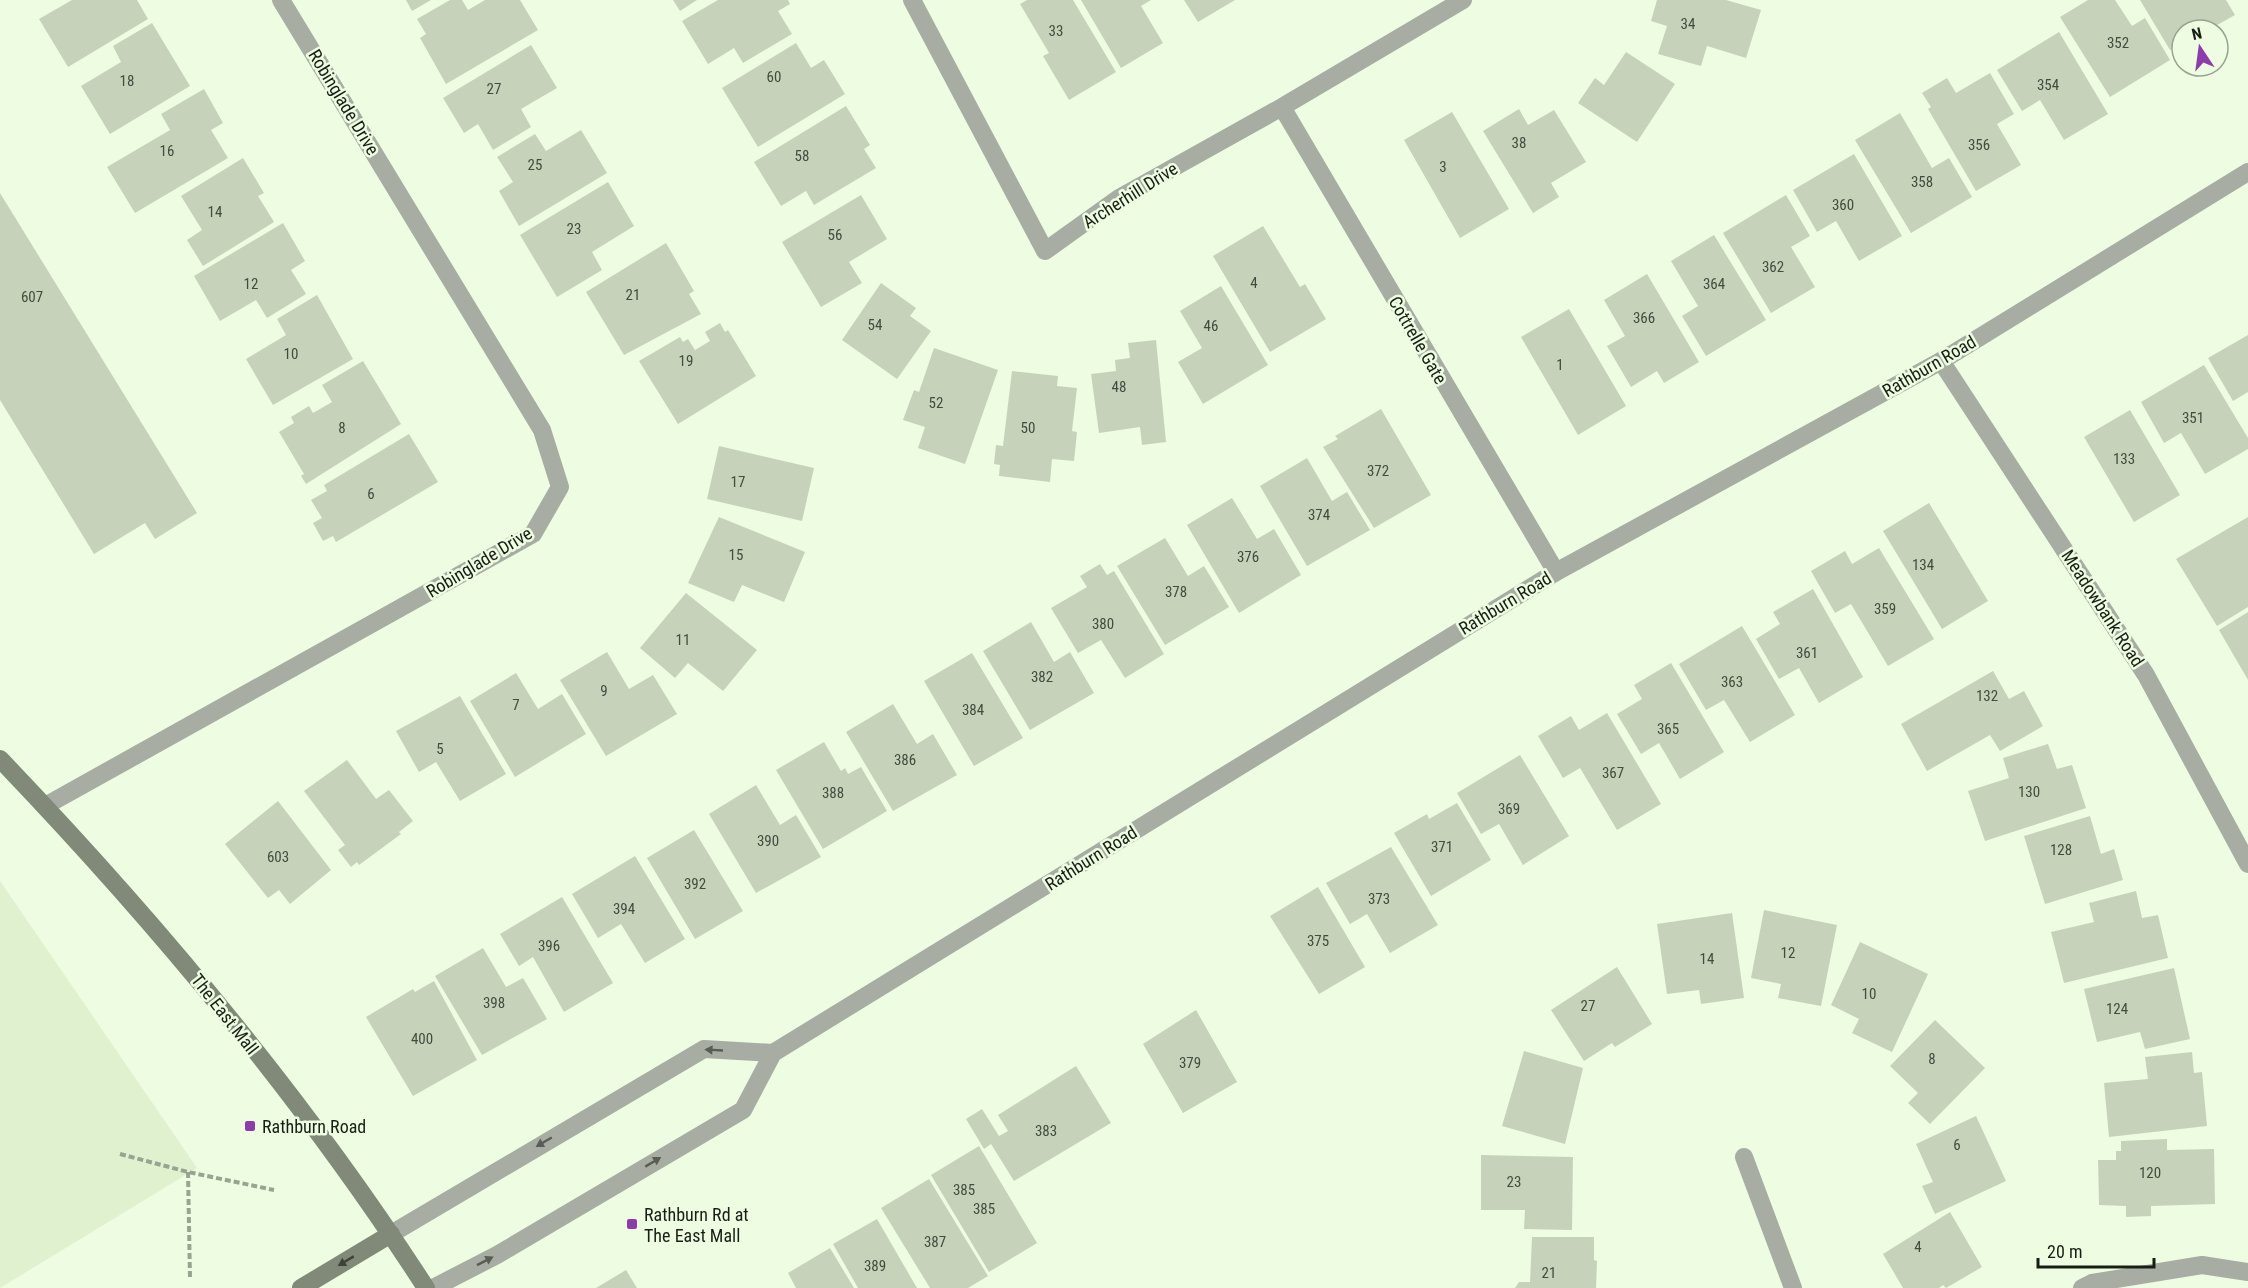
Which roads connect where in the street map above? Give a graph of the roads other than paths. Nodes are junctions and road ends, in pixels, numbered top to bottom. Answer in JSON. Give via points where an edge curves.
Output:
{"nodes":[{"id":1,"x":282,"y":0,"type":"edge"},
{"id":2,"x":912,"y":0,"type":"edge"},
{"id":3,"x":1463,"y":0,"type":"edge"},
{"id":4,"x":1282,"y":107,"type":"junction"},
{"id":5,"x":2248,"y":172,"type":"edge"},
{"id":6,"x":1941,"y":361,"type":"junction"},
{"id":7,"x":1556,"y":572,"type":"junction"},
{"id":8,"x":0,"y":759,"type":"edge"},
{"id":9,"x":45,"y":806,"type":"junction"},
{"id":10,"x":2248,"y":864,"type":"edge"},
{"id":11,"x":773,"y":1053,"type":"junction"},
{"id":12,"x":1744,"y":1157,"type":"dead end"},
{"id":13,"x":391,"y":1234,"type":"junction"},
{"id":14,"x":2248,"y":1272,"type":"edge"},
{"id":15,"x":301,"y":1288,"type":"edge"},
{"id":16,"x":426,"y":1288,"type":"edge"},
{"id":17,"x":434,"y":1288,"type":"edge"},
{"id":18,"x":1792,"y":1288,"type":"edge"},
{"id":19,"x":2082,"y":1288,"type":"edge"}],
"edges":[{"from":1,"to":9,"type":"street","name":"Robinglade Drive","via":[[542,430],[560,487],[533,534]]},
{"from":2,"to":4,"type":"street","name":"Archerhill Drive","via":[[1045,251],[1119,198]]},
{"from":3,"to":4,"type":"street","name":"Archerhill Drive"},
{"from":4,"to":7,"type":"street","name":"Cottrelle Gate"},
{"from":5,"to":6,"type":"street","name":"Rathburn Road"},
{"from":6,"to":7,"type":"street","name":"Rathburn Road"},
{"from":6,"to":10,"type":"street","name":"Meadowbank Road","via":[[2146,675]]},
{"from":7,"to":11,"type":"street","name":"Rathburn Road"},
{"from":8,"to":9,"type":"main road","name":"The East Mall"},
{"from":9,"to":13,"type":"main road","name":"The East Mall","via":[[206,988],[342,1163]]},
{"from":11,"to":13,"type":"street","one_way":true,"via":[[704,1049]]},
{"from":17,"to":11,"type":"street","one_way":true,"via":[[743,1110]]},
{"from":12,"to":18,"type":"street"},
{"from":13,"to":15,"type":"main road","one_way":true},
{"from":13,"to":16,"type":"main road","name":"The East Mall"},
{"from":14,"to":19,"type":"street","via":[[2202,1265]]}]}
